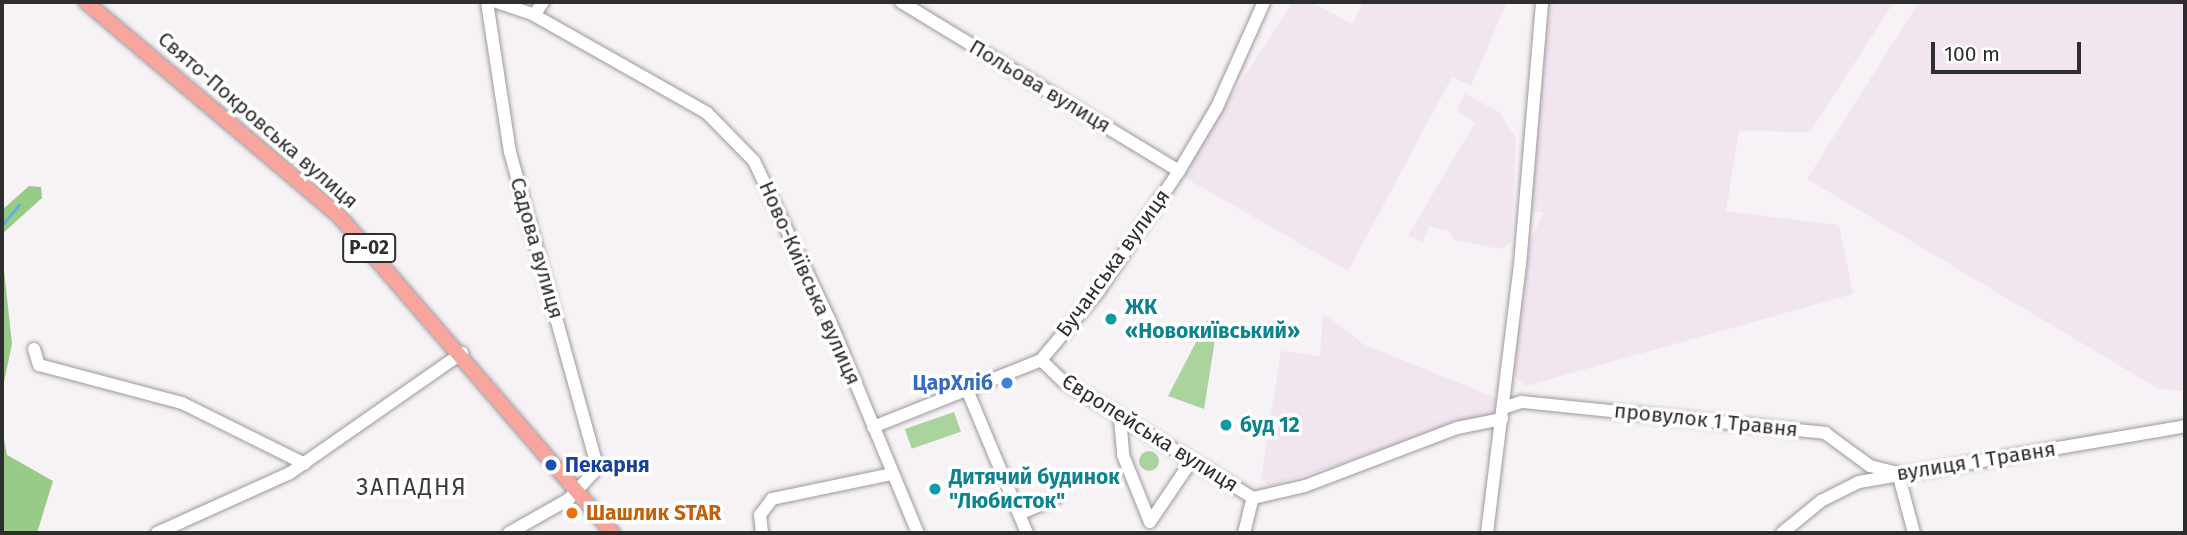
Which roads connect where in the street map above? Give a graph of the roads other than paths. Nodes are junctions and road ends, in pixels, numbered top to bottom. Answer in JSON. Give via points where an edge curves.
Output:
{"nodes":[{"id":1,"x":86,"y":2,"type":"edge"},
{"id":2,"x":487,"y":2,"type":"edge"},
{"id":3,"x":497,"y":2,"type":"edge"},
{"id":4,"x":543,"y":2,"type":"edge"},
{"id":5,"x":901,"y":2,"type":"edge"},
{"id":6,"x":1264,"y":2,"type":"edge"},
{"id":7,"x":1542,"y":2,"type":"edge"},
{"id":8,"x":534,"y":15,"type":"junction"},
{"id":9,"x":1179,"y":171,"type":"junction"},
{"id":10,"x":34,"y":349,"type":"dead end"},
{"id":11,"x":462,"y":353,"type":"junction"},
{"id":12,"x":1041,"y":360,"type":"junction"},
{"id":13,"x":968,"y":392,"type":"junction"},
{"id":14,"x":1502,"y":414,"type":"junction"},
{"id":15,"x":1120,"y":418,"type":"junction"},
{"id":16,"x":2185,"y":426,"type":"edge"},
{"id":17,"x":873,"y":427,"type":"junction"},
{"id":18,"x":1190,"y":463,"type":"junction"},
{"id":19,"x":304,"y":464,"type":"junction"},
{"id":20,"x":1898,"y":472,"type":"junction"},
{"id":21,"x":892,"y":474,"type":"junction"},
{"id":22,"x":581,"y":489,"type":"junction"},
{"id":23,"x":1253,"y":498,"type":"junction"},
{"id":24,"x":1055,"y":499,"type":"dead end"},
{"id":25,"x":1020,"y":514,"type":"junction"},
{"id":26,"x":1153,"y":527,"type":"edge"},
{"id":27,"x":157,"y":533,"type":"edge"},
{"id":28,"x":509,"y":533,"type":"edge"},
{"id":29,"x":613,"y":533,"type":"edge"},
{"id":30,"x":762,"y":533,"type":"edge"},
{"id":31,"x":918,"y":533,"type":"edge"},
{"id":32,"x":1027,"y":533,"type":"edge"},
{"id":33,"x":1244,"y":533,"type":"edge"},
{"id":34,"x":1487,"y":533,"type":"edge"},
{"id":35,"x":1782,"y":533,"type":"edge"},
{"id":36,"x":1914,"y":533,"type":"edge"}],
"edges":[{"from":1,"to":11,"type":"main road","name":"Свято-Покровська вулиця","number":"Р-02","via":[[340,217]]},
{"from":2,"to":22,"type":"street","name":"Садова вулиця","via":[[510,152],[594,449],[593,473]]},
{"from":3,"to":8,"type":"street","name":"Ново-Київська вулиця"},
{"from":4,"to":8,"type":"street"},
{"from":5,"to":9,"type":"street","name":"Польова вулиця"},
{"from":6,"to":9,"type":"street","name":"Бучанська вулиця","via":[[1217,107]]},
{"from":7,"to":14,"type":"street"},
{"from":8,"to":17,"type":"street","name":"Ново-Київська вулиця","via":[[707,113],[739,142],[772,192]]},
{"from":9,"to":12,"type":"street","name":"Бучанська вулиця","via":[[1098,292]]},
{"from":10,"to":19,"type":"street","via":[[39,365],[182,403]]},
{"from":11,"to":19,"type":"street"},
{"from":11,"to":22,"type":"main road","name":"Свято-Покровська вулиця","number":"Р-02"},
{"from":12,"to":13,"type":"street","name":"Бучанська вулиця"},
{"from":12,"to":15,"type":"street","name":"Європейська вулиця"},
{"from":13,"to":17,"type":"street","name":"Бучанська вулиця"},
{"from":13,"to":25,"type":"street"},
{"from":14,"to":20,"type":"street","name":"провулок 1 Травня","via":[[1522,402],[1825,433],[1871,466]]},
{"from":14,"to":23,"type":"street","name":"Європейська вулиця","via":[[1305,486]]},
{"from":14,"to":34,"type":"street"},
{"from":15,"to":18,"type":"street","name":"Європейська вулиця"},
{"from":15,"to":26,"type":"street","via":[[1123,455]]},
{"from":16,"to":20,"type":"street","name":"вулиця 1 Травня"},
{"from":17,"to":21,"type":"street","name":"Ново-Київська вулиця"},
{"from":18,"to":23,"type":"street","name":"Європейська вулиця"},
{"from":18,"to":26,"type":"street"},
{"from":19,"to":27,"type":"street"},
{"from":20,"to":35,"type":"street","name":"вулиця 1 Травня","via":[[1840,491]]},
{"from":20,"to":36,"type":"street"},
{"from":21,"to":30,"type":"street","via":[[772,499],[760,515]]},
{"from":21,"to":31,"type":"street","name":"Ново-Київська вулиця"},
{"from":22,"to":28,"type":"street"},
{"from":22,"to":29,"type":"main road","name":"Свято-Покровська вулиця","number":"Р-02"},
{"from":23,"to":33,"type":"street"},
{"from":24,"to":25,"type":"street"},
{"from":25,"to":32,"type":"street"}]}
